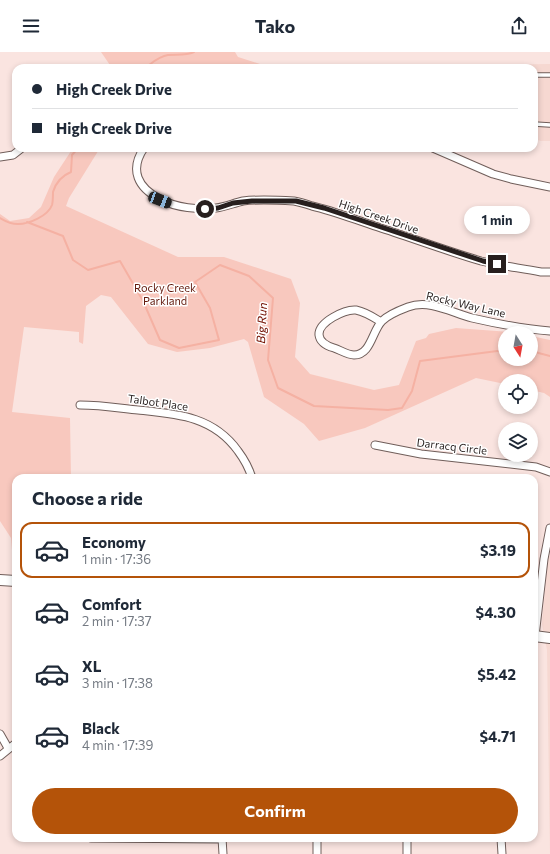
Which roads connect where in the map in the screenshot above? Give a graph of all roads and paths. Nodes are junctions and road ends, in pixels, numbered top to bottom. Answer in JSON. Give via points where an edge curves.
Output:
{"nodes":[{"id":1,"x":538,"y":75,"type":"edge"},
{"id":2,"x":550,"y":75,"type":"edge"},
{"id":3,"x":538,"y":124,"type":"edge"},
{"id":4,"x":550,"y":125,"type":"edge"},
{"id":5,"x":17,"y":152,"type":"edge"},
{"id":6,"x":142,"y":152,"type":"edge"},
{"id":7,"x":442,"y":152,"type":"edge"},
{"id":8,"x":0,"y":157,"type":"edge"},
{"id":9,"x":550,"y":187,"type":"edge"},
{"id":10,"x":550,"y":272,"type":"edge"},
{"id":11,"x":381,"y":322,"type":"junction"},
{"id":12,"x":550,"y":331,"type":"edge"},
{"id":13,"x":80,"y":404,"type":"dead end"},
{"id":14,"x":375,"y":445,"type":"dead end"},
{"id":15,"x":550,"y":472,"type":"edge"},
{"id":16,"x":250,"y":474,"type":"edge"},
{"id":17,"x":550,"y":528,"type":"edge"},
{"id":18,"x":0,"y":580,"type":"edge"},
{"id":19,"x":12,"y":581,"type":"edge"},
{"id":20,"x":538,"y":605,"type":"edge"},
{"id":21,"x":538,"y":636,"type":"edge"},
{"id":22,"x":550,"y":638,"type":"edge"},
{"id":23,"x":0,"y":734,"type":"edge"},
{"id":24,"x":12,"y":746,"type":"edge"},
{"id":25,"x":8,"y":748,"type":"junction"},
{"id":26,"x":0,"y":756,"type":"edge"},
{"id":27,"x":222,"y":842,"type":"edge"},
{"id":28,"x":317,"y":842,"type":"edge"},
{"id":29,"x":407,"y":842,"type":"edge"},
{"id":30,"x":502,"y":842,"type":"edge"},
{"id":31,"x":223,"y":854,"type":"edge"},
{"id":32,"x":317,"y":854,"type":"edge"},
{"id":33,"x":407,"y":854,"type":"edge"},
{"id":34,"x":502,"y":854,"type":"edge"}],
"edges":[{"from":1,"to":2,"type":"lane"},
{"from":3,"to":4,"type":"lane"},
{"from":5,"to":8,"type":"street"},
{"from":6,"to":10,"type":"street","name":"High Creek Drive","via":[[136,164],[138,178],[143,187],[160,200],[172,204],[205,209],[252,201],[296,201],[483,261]]},
{"from":7,"to":9,"type":"street","via":[[493,174]]},
{"from":11,"to":11,"type":"street","via":[[369,345],[354,355],[327,346],[320,335],[325,322],[344,312],[356,310],[367,313]]},
{"from":11,"to":12,"type":"street","name":"Rocky Way Lane","via":[[409,306],[423,304],[508,326]]},
{"from":13,"to":16,"type":"street","name":"Talbot Place","via":[[170,413],[197,419],[225,435],[245,461]]},
{"from":14,"to":15,"type":"street","name":"Darracq Circle","via":[[421,454],[536,467]]},
{"from":17,"to":20,"type":"street"},
{"from":18,"to":19,"type":"main road"},
{"from":21,"to":22,"type":"main road"},
{"from":23,"to":25,"type":"street"},
{"from":24,"to":25,"type":"street"},
{"from":25,"to":26,"type":"street"},
{"from":27,"to":31,"type":"street"},
{"from":28,"to":32,"type":"street"},
{"from":29,"to":33,"type":"street"},
{"from":30,"to":34,"type":"street"}]}
